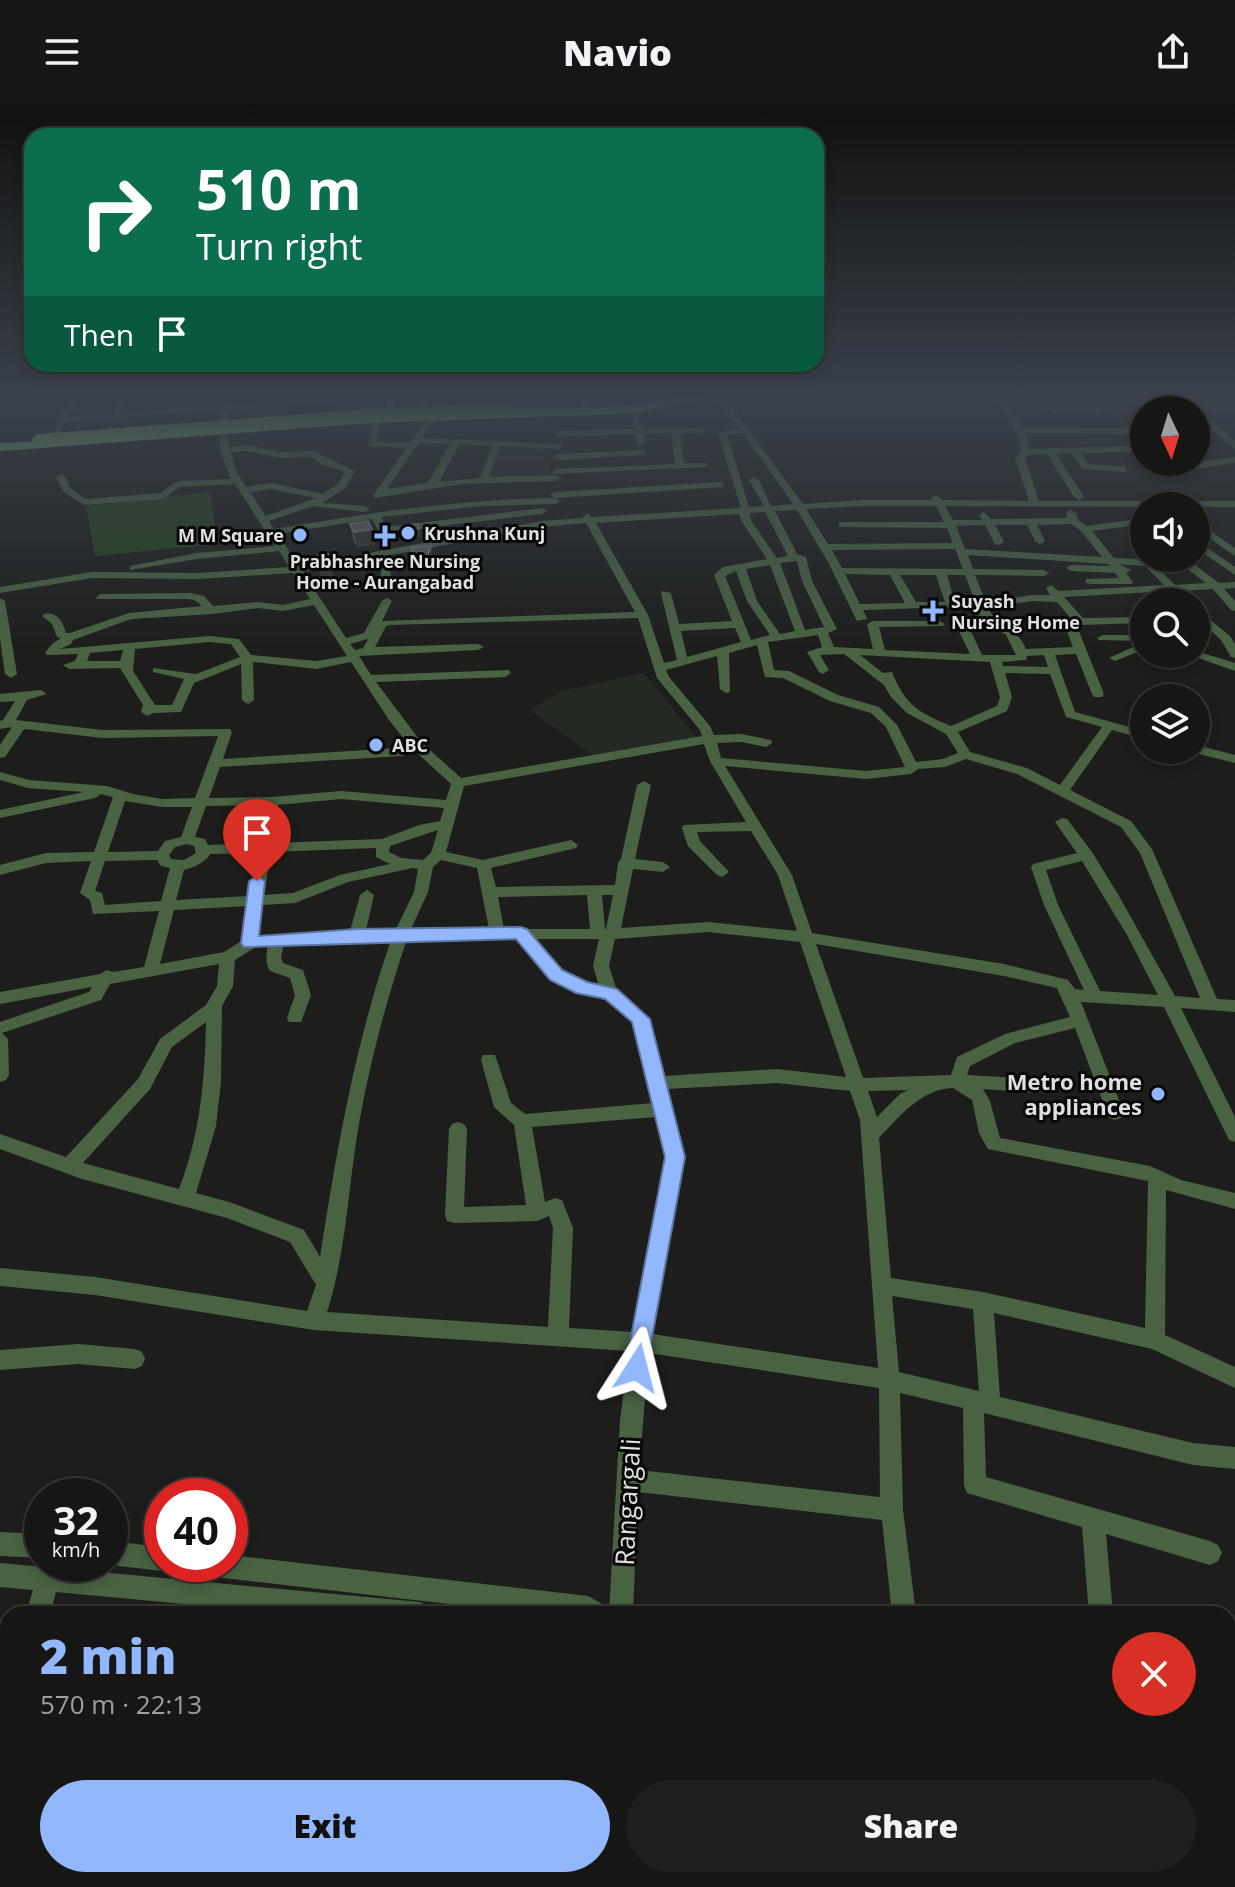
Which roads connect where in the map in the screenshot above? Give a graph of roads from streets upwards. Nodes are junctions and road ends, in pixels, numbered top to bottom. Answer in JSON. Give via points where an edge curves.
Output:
{"nodes":[{"id":1,"x":62,"y":479,"type":"edge"},
{"id":2,"x":239,"y":479,"type":"edge"},
{"id":3,"x":345,"y":479,"type":"edge"},
{"id":4,"x":389,"y":479,"type":"edge"},
{"id":5,"x":435,"y":479,"type":"edge"},
{"id":6,"x":482,"y":479,"type":"edge"},
{"id":7,"x":556,"y":479,"type":"edge"},
{"id":8,"x":643,"y":479,"type":"edge"},
{"id":9,"x":736,"y":479,"type":"edge"},
{"id":10,"x":780,"y":479,"type":"edge"},
{"id":11,"x":1027,"y":479,"type":"edge"},
{"id":12,"x":1063,"y":479,"type":"edge"},
{"id":13,"x":754,"y":480,"type":"dead end"},
{"id":14,"x":432,"y":485,"type":"junction"},
{"id":15,"x":720,"y":485,"type":"dead end"},
{"id":16,"x":242,"y":486,"type":"junction"},
{"id":17,"x":643,"y":490,"type":"junction"},
{"id":18,"x":380,"y":493,"type":"junction"},
{"id":19,"x":321,"y":499,"type":"junction"},
{"id":20,"x":1072,"y":499,"type":"junction"},
{"id":21,"x":937,"y":500,"type":"junction"},
{"id":22,"x":1034,"y":500,"type":"junction"},
{"id":23,"x":1235,"y":502,"type":"edge"},
{"id":24,"x":978,"y":503,"type":"junction"},
{"id":25,"x":1130,"y":503,"type":"edge"},
{"id":26,"x":1210,"y":503,"type":"edge"},
{"id":27,"x":798,"y":504,"type":"junction"},
{"id":28,"x":767,"y":506,"type":"junction"},
{"id":29,"x":744,"y":508,"type":"junction"},
{"id":30,"x":556,"y":510,"type":"junction"},
{"id":31,"x":646,"y":512,"type":"junction"},
{"id":32,"x":371,"y":513,"type":"junction"},
{"id":33,"x":585,"y":518,"type":"junction"},
{"id":34,"x":264,"y":520,"type":"junction"},
{"id":35,"x":1073,"y":521,"type":"junction"},
{"id":36,"x":988,"y":522,"type":"junction"},
{"id":37,"x":1031,"y":522,"type":"junction"},
{"id":38,"x":1130,"y":523,"type":"edge"},
{"id":39,"x":950,"y":524,"type":"junction"},
{"id":40,"x":843,"y":525,"type":"dead end"},
{"id":41,"x":1085,"y":529,"type":"junction"},
{"id":42,"x":272,"y":532,"type":"junction"},
{"id":43,"x":1210,"y":534,"type":"edge"},
{"id":44,"x":1040,"y":541,"type":"dead end"},
{"id":45,"x":999,"y":542,"type":"dead end"},
{"id":46,"x":283,"y":548,"type":"junction"},
{"id":47,"x":961,"y":549,"type":"junction"},
{"id":48,"x":827,"y":551,"type":"junction"},
{"id":49,"x":1210,"y":553,"type":"edge"},
{"id":50,"x":1235,"y":553,"type":"edge"},
{"id":51,"x":379,"y":554,"type":"junction"},
{"id":52,"x":1035,"y":554,"type":"junction"},
{"id":53,"x":797,"y":558,"type":"junction"},
{"id":54,"x":1109,"y":558,"type":"junction"},
{"id":55,"x":773,"y":560,"type":"junction"},
{"id":56,"x":1130,"y":562,"type":"edge"},
{"id":57,"x":294,"y":566,"type":"junction"},
{"id":58,"x":740,"y":566,"type":"junction"},
{"id":59,"x":1071,"y":568,"type":"dead end"},
{"id":60,"x":1130,"y":569,"type":"edge"},
{"id":61,"x":940,"y":570,"type":"junction"},
{"id":62,"x":970,"y":570,"type":"junction"},
{"id":63,"x":1121,"y":570,"type":"junction"},
{"id":64,"x":837,"y":571,"type":"junction"},
{"id":65,"x":893,"y":571,"type":"junction"},
{"id":66,"x":1157,"y":572,"type":"edge"},
{"id":67,"x":1198,"y":572,"type":"edge"},
{"id":68,"x":1235,"y":572,"type":"edge"},
{"id":69,"x":1044,"y":573,"type":"junction"},
{"id":70,"x":92,"y":575,"type":"junction"},
{"id":71,"x":1090,"y":581,"type":"dead end"},
{"id":72,"x":385,"y":583,"type":"dead end"},
{"id":73,"x":1215,"y":585,"type":"junction"},
{"id":74,"x":1235,"y":585,"type":"edge"},
{"id":75,"x":1132,"y":586,"type":"junction"},
{"id":76,"x":1172,"y":588,"type":"junction"},
{"id":77,"x":1,"y":591,"type":"edge"},
{"id":78,"x":666,"y":593,"type":"dead end"},
{"id":79,"x":1057,"y":596,"type":"junction"},
{"id":80,"x":101,"y":597,"type":"dead end"},
{"id":81,"x":317,"y":601,"type":"junction"},
{"id":82,"x":387,"y":601,"type":"dead end"},
{"id":83,"x":912,"y":606,"type":"junction"},
{"id":84,"x":1235,"y":608,"type":"edge"},
{"id":85,"x":212,"y":611,"type":"junction"},
{"id":86,"x":984,"y":611,"type":"junction"},
{"id":87,"x":638,"y":615,"type":"junction"},
{"id":88,"x":48,"y":616,"type":"dead end"},
{"id":89,"x":481,"y":620,"type":"junction"},
{"id":90,"x":1130,"y":620,"type":"edge"},
{"id":91,"x":1077,"y":622,"type":"junction"},
{"id":92,"x":738,"y":624,"type":"junction"},
{"id":93,"x":1210,"y":624,"type":"edge"},
{"id":94,"x":2,"y":625,"type":"edge"},
{"id":95,"x":677,"y":628,"type":"junction"},
{"id":96,"x":822,"y":631,"type":"junction"},
{"id":97,"x":890,"y":632,"type":"dead end"},
{"id":98,"x":801,"y":633,"type":"junction"},
{"id":99,"x":67,"y":637,"type":"junction"},
{"id":100,"x":777,"y":637,"type":"junction"},
{"id":101,"x":1103,"y":638,"type":"dead end"},
{"id":102,"x":1130,"y":638,"type":"edge"},
{"id":103,"x":939,"y":639,"type":"junction"},
{"id":104,"x":1230,"y":639,"type":"edge"},
{"id":105,"x":762,"y":640,"type":"junction"},
{"id":106,"x":344,"y":642,"type":"junction"},
{"id":107,"x":131,"y":644,"type":"junction"},
{"id":108,"x":747,"y":644,"type":"junction"},
{"id":109,"x":478,"y":647,"type":"junction"},
{"id":110,"x":85,"y":650,"type":"junction"},
{"id":111,"x":829,"y":650,"type":"junction"},
{"id":112,"x":1078,"y":650,"type":"junction"},
{"id":113,"x":367,"y":651,"type":"junction"},
{"id":114,"x":847,"y":651,"type":"junction"},
{"id":115,"x":1048,"y":651,"type":"junction"},
{"id":116,"x":1130,"y":651,"type":"edge"},
{"id":117,"x":723,"y":652,"type":"junction"},
{"id":118,"x":880,"y":652,"type":"junction"},
{"id":119,"x":1023,"y":653,"type":"junction"},
{"id":120,"x":1235,"y":655,"type":"edge"},
{"id":121,"x":354,"y":656,"type":"junction"},
{"id":122,"x":977,"y":657,"type":"junction"},
{"id":123,"x":247,"y":658,"type":"junction"},
{"id":124,"x":1115,"y":658,"type":"dead end"},
{"id":125,"x":1210,"y":659,"type":"edge"},
{"id":126,"x":683,"y":662,"type":"junction"},
{"id":127,"x":124,"y":664,"type":"junction"},
{"id":128,"x":997,"y":664,"type":"junction"},
{"id":129,"x":1235,"y":667,"type":"edge"},
{"id":130,"x":659,"y":668,"type":"junction"},
{"id":131,"x":157,"y":670,"type":"dead end"},
{"id":132,"x":823,"y":670,"type":"dead end"},
{"id":133,"x":1055,"y":671,"type":"junction"},
{"id":134,"x":505,"y":673,"type":"dead end"},
{"id":135,"x":11,"y":674,"type":"dead end"},
{"id":136,"x":476,"y":674,"type":"junction"},
{"id":137,"x":198,"y":678,"type":"junction"},
{"id":138,"x":369,"y":679,"type":"junction"},
{"id":139,"x":726,"y":689,"type":"dead end"},
{"id":140,"x":41,"y":694,"type":"dead end"},
{"id":141,"x":1098,"y":694,"type":"dead end"},
{"id":142,"x":23,"y":697,"type":"junction"},
{"id":143,"x":0,"y":698,"type":"edge"},
{"id":144,"x":248,"y":700,"type":"dead end"},
{"id":145,"x":144,"y":714,"type":"junction"},
{"id":146,"x":9,"y":724,"type":"edge"},
{"id":147,"x":1109,"y":726,"type":"junction"},
{"id":148,"x":951,"y":731,"type":"junction"},
{"id":149,"x":1130,"y":731,"type":"edge"},
{"id":150,"x":126,"y":734,"type":"junction"},
{"id":151,"x":709,"y":739,"type":"junction"},
{"id":152,"x":766,"y":743,"type":"dead end"},
{"id":153,"x":416,"y":745,"type":"junction"},
{"id":154,"x":3,"y":747,"type":"edge"},
{"id":155,"x":1210,"y":753,"type":"edge"},
{"id":156,"x":965,"y":755,"type":"junction"},
{"id":157,"x":1235,"y":759,"type":"edge"},
{"id":158,"x":716,"y":761,"type":"junction"},
{"id":159,"x":217,"y":763,"type":"junction"},
{"id":160,"x":912,"y":766,"type":"junction"},
{"id":161,"x":0,"y":776,"type":"edge"},
{"id":162,"x":458,"y":783,"type":"junction"},
{"id":163,"x":644,"y":785,"type":"dead end"},
{"id":164,"x":114,"y":792,"type":"junction"},
{"id":165,"x":1067,"y":794,"type":"junction"},
{"id":166,"x":202,"y":801,"type":"junction"},
{"id":167,"x":271,"y":801,"type":"junction"},
{"id":168,"x":452,"y":805,"type":"junction"},
{"id":169,"x":0,"y":814,"type":"edge"},
{"id":170,"x":753,"y":818,"type":"junction"},
{"id":171,"x":1062,"y":822,"type":"dead end"},
{"id":172,"x":446,"y":825,"type":"junction"},
{"id":173,"x":187,"y":840,"type":"junction"},
{"id":174,"x":384,"y":843,"type":"junction"},
{"id":175,"x":571,"y":845,"type":"dead end"},
{"id":176,"x":263,"y":848,"type":"junction"},
{"id":177,"x":204,"y":850,"type":"junction"},
{"id":178,"x":162,"y":855,"type":"junction"},
{"id":179,"x":1087,"y":855,"type":"junction"},
{"id":180,"x":100,"y":856,"type":"junction"},
{"id":181,"x":426,"y":861,"type":"junction"},
{"id":182,"x":625,"y":863,"type":"junction"},
{"id":183,"x":483,"y":865,"type":"junction"},
{"id":184,"x":178,"y":866,"type":"junction"},
{"id":185,"x":663,"y":867,"type":"dead end"},
{"id":186,"x":0,"y":870,"type":"edge"},
{"id":187,"x":722,"y":872,"type":"dead end"},
{"id":188,"x":622,"y":890,"type":"junction"},
{"id":189,"x":594,"y":891,"type":"junction"},
{"id":190,"x":490,"y":892,"type":"junction"},
{"id":191,"x":367,"y":895,"type":"dead end"},
{"id":192,"x":254,"y":899,"type":"junction"},
{"id":193,"x":168,"y":906,"type":"junction"},
{"id":194,"x":520,"y":933,"type":"junction"},
{"id":195,"x":401,"y":934,"type":"junction"},
{"id":196,"x":497,"y":934,"type":"junction"},
{"id":197,"x":606,"y":934,"type":"junction"},
{"id":198,"x":357,"y":935,"type":"junction"},
{"id":199,"x":805,"y":937,"type":"junction"},
{"id":200,"x":277,"y":939,"type":"junction"},
{"id":201,"x":250,"y":943,"type":"junction"},
{"id":202,"x":228,"y":957,"type":"junction"},
{"id":203,"x":151,"y":968,"type":"junction"},
{"id":204,"x":107,"y":976,"type":"junction"},
{"id":205,"x":610,"y":994,"type":"junction"},
{"id":206,"x":1070,"y":995,"type":"junction"},
{"id":207,"x":1095,"y":997,"type":"junction"},
{"id":208,"x":0,"y":998,"type":"edge"},
{"id":209,"x":1169,"y":1000,"type":"junction"},
{"id":210,"x":1211,"y":1004,"type":"junction"},
{"id":211,"x":1235,"y":1006,"type":"edge"},
{"id":212,"x":214,"y":1007,"type":"junction"},
{"id":213,"x":295,"y":1018,"type":"dead end"},
{"id":214,"x":1080,"y":1021,"type":"junction"},
{"id":215,"x":0,"y":1028,"type":"edge"},
{"id":216,"x":0,"y":1039,"type":"edge"},
{"id":217,"x":489,"y":1060,"type":"dead end"},
{"id":218,"x":0,"y":1075,"type":"edge"},
{"id":219,"x":957,"y":1081,"type":"junction"},
{"id":220,"x":936,"y":1082,"type":"junction"},
{"id":221,"x":657,"y":1083,"type":"junction"},
{"id":222,"x":856,"y":1085,"type":"junction"},
{"id":223,"x":1037,"y":1086,"type":"dead end"},
{"id":224,"x":663,"y":1109,"type":"junction"},
{"id":225,"x":1115,"y":1113,"type":"dead end"},
{"id":226,"x":522,"y":1121,"type":"junction"},
{"id":227,"x":458,"y":1129,"type":"dead end"},
{"id":228,"x":1235,"y":1135,"type":"edge"},
{"id":229,"x":870,"y":1136,"type":"junction"},
{"id":230,"x":0,"y":1141,"type":"edge"},
{"id":231,"x":69,"y":1166,"type":"junction"},
{"id":232,"x":1157,"y":1177,"type":"junction"},
{"id":233,"x":185,"y":1197,"type":"junction"},
{"id":234,"x":1235,"y":1201,"type":"edge"},
{"id":235,"x":537,"y":1213,"type":"junction"},
{"id":236,"x":0,"y":1277,"type":"edge"},
{"id":237,"x":326,"y":1284,"type":"junction"},
{"id":238,"x":881,"y":1285,"type":"junction"},
{"id":239,"x":983,"y":1301,"type":"junction"},
{"id":240,"x":314,"y":1321,"type":"junction"},
{"id":241,"x":558,"y":1337,"type":"junction"},
{"id":242,"x":1155,"y":1340,"type":"junction"},
{"id":243,"x":640,"y":1342,"type":"junction"},
{"id":244,"x":135,"y":1359,"type":"dead end"},
{"id":245,"x":0,"y":1360,"type":"edge"},
{"id":246,"x":1235,"y":1378,"type":"edge"},
{"id":247,"x":889,"y":1380,"type":"junction"},
{"id":248,"x":981,"y":1401,"type":"junction"},
{"id":249,"x":1235,"y":1458,"type":"edge"},
{"id":250,"x":628,"y":1480,"type":"junction"},
{"id":251,"x":892,"y":1510,"type":"junction"},
{"id":252,"x":1093,"y":1521,"type":"junction"},
{"id":253,"x":0,"y":1544,"type":"edge"},
{"id":254,"x":24,"y":1545,"type":"edge"},
{"id":255,"x":1210,"y":1553,"type":"dead end"},
{"id":256,"x":248,"y":1569,"type":"edge"},
{"id":257,"x":0,"y":1575,"type":"edge"},
{"id":258,"x":24,"y":1576,"type":"edge"},
{"id":259,"x":48,"y":1582,"type":"edge"},
{"id":260,"x":99,"y":1582,"type":"edge"},
{"id":261,"x":40,"y":1606,"type":"edge"},
{"id":262,"x":340,"y":1606,"type":"edge"},
{"id":263,"x":571,"y":1606,"type":"edge"},
{"id":264,"x":621,"y":1606,"type":"edge"},
{"id":265,"x":903,"y":1606,"type":"edge"},
{"id":266,"x":1100,"y":1606,"type":"edge"}],
"edges":[{"from":1,"to":16,"type":"street","via":[[84,502],[163,496],[178,484]]},
{"from":2,"to":16,"type":"street"},
{"from":3,"to":19,"type":"street"},
{"from":4,"to":18,"type":"street"},
{"from":5,"to":14,"type":"street"},
{"from":6,"to":14,"type":"street"},
{"from":7,"to":30,"type":"street"},
{"from":8,"to":17,"type":"street"},
{"from":9,"to":29,"type":"street"},
{"from":10,"to":27,"type":"street"},
{"from":11,"to":22,"type":"street"},
{"from":12,"to":20,"type":"street"},
{"from":13,"to":28,"type":"street"},
{"from":14,"to":18,"type":"street"},
{"from":15,"to":17,"type":"street"},
{"from":16,"to":19,"type":"street","via":[[271,486]]},
{"from":16,"to":34,"type":"street"},
{"from":17,"to":30,"type":"street"},
{"from":17,"to":31,"type":"street"},
{"from":18,"to":32,"type":"street"},
{"from":19,"to":32,"type":"street","via":[[319,506]]},
{"from":19,"to":34,"type":"street"},
{"from":20,"to":22,"type":"street"},
{"from":20,"to":23,"type":"street"},
{"from":20,"to":25,"type":"street"},
{"from":20,"to":35,"type":"street"},
{"from":21,"to":22,"type":"street"},
{"from":21,"to":24,"type":"street"},
{"from":21,"to":27,"type":"street"},
{"from":21,"to":39,"type":"street"},
{"from":22,"to":24,"type":"street"},
{"from":23,"to":26,"type":"street"},
{"from":24,"to":36,"type":"street"},
{"from":27,"to":28,"type":"street"},
{"from":27,"to":48,"type":"street"},
{"from":28,"to":29,"type":"street"},
{"from":28,"to":53,"type":"street"},
{"from":29,"to":31,"type":"street"},
{"from":29,"to":33,"type":"street"},
{"from":29,"to":55,"type":"street","via":[[747,522]]},
{"from":30,"to":32,"type":"street","via":[[465,502]]},
{"from":30,"to":32,"type":"street","via":[[383,530]]},
{"from":30,"to":33,"type":"street"},
{"from":30,"to":51,"type":"street"},
{"from":30,"to":57,"type":"street"},
{"from":31,"to":33,"type":"street"},
{"from":32,"to":42,"type":"street"},
{"from":33,"to":87,"type":"street"},
{"from":34,"to":42,"type":"street"},
{"from":35,"to":37,"type":"street"},
{"from":35,"to":41,"type":"street"},
{"from":36,"to":37,"type":"street"},
{"from":36,"to":39,"type":"street"},
{"from":36,"to":45,"type":"street"},
{"from":37,"to":44,"type":"street"},
{"from":38,"to":41,"type":"street"},
{"from":39,"to":40,"type":"street"},
{"from":39,"to":47,"type":"street"},
{"from":41,"to":54,"type":"street"},
{"from":42,"to":46,"type":"street"},
{"from":43,"to":50,"type":"street"},
{"from":46,"to":57,"type":"street"},
{"from":46,"to":70,"type":"street","via":[[197,556]]},
{"from":47,"to":48,"type":"street"},
{"from":47,"to":52,"type":"street"},
{"from":47,"to":62,"type":"street"},
{"from":48,"to":53,"type":"street"},
{"from":48,"to":64,"type":"street"},
{"from":49,"to":68,"type":"street"},
{"from":51,"to":57,"type":"street"},
{"from":51,"to":72,"type":"street"},
{"from":52,"to":54,"type":"street"},
{"from":52,"to":69,"type":"street"},
{"from":53,"to":55,"type":"street"},
{"from":53,"to":96,"type":"street","via":[[831,629]]},
{"from":54,"to":56,"type":"street"},
{"from":54,"to":63,"type":"street"},
{"from":55,"to":58,"type":"street"},
{"from":55,"to":98,"type":"street"},
{"from":57,"to":70,"type":"street","via":[[199,576]]},
{"from":57,"to":81,"type":"street"},
{"from":58,"to":92,"type":"street","via":[[719,575]]},
{"from":58,"to":100,"type":"street","via":[[752,601]]},
{"from":59,"to":63,"type":"street"},
{"from":60,"to":63,"type":"street"},
{"from":61,"to":62,"type":"street"},
{"from":61,"to":65,"type":"street"},
{"from":61,"to":83,"type":"street","via":[[951,605]]},
{"from":62,"to":69,"type":"street"},
{"from":62,"to":86,"type":"street"},
{"from":63,"to":75,"type":"street"},
{"from":64,"to":65,"type":"street"},
{"from":64,"to":83,"type":"street","via":[[859,613]]},
{"from":65,"to":83,"type":"street"},
{"from":66,"to":76,"type":"street"},
{"from":67,"to":73,"type":"street"},
{"from":69,"to":79,"type":"street"},
{"from":70,"to":77,"type":"street"},
{"from":71,"to":75,"type":"street"},
{"from":73,"to":74,"type":"street"},
{"from":73,"to":76,"type":"street"},
{"from":73,"to":84,"type":"street"},
{"from":75,"to":76,"type":"street"},
{"from":75,"to":79,"type":"street"},
{"from":77,"to":94,"type":"street"},
{"from":78,"to":95,"type":"street"},
{"from":79,"to":86,"type":"street"},
{"from":79,"to":91,"type":"street"},
{"from":80,"to":85,"type":"street","via":[[190,596]]},
{"from":81,"to":85,"type":"street"},
{"from":81,"to":106,"type":"street"},
{"from":82,"to":106,"type":"street","via":[[368,635]]},
{"from":85,"to":99,"type":"street","via":[[129,616]]},
{"from":86,"to":119,"type":"street","via":[[1009,629]]},
{"from":86,"to":122,"type":"street","via":[[960,621]]},
{"from":87,"to":89,"type":"street"},
{"from":87,"to":130,"type":"street"},
{"from":87,"to":151,"type":"street","via":[[658,678]]},
{"from":88,"to":99,"type":"street"},
{"from":89,"to":109,"type":"street"},
{"from":89,"to":113,"type":"street","via":[[385,623]]},
{"from":90,"to":91,"type":"street"},
{"from":91,"to":112,"type":"street","via":[[1072,629]]},
{"from":92,"to":95,"type":"street"},
{"from":92,"to":108,"type":"street"},
{"from":93,"to":104,"type":"street"},
{"from":94,"to":135,"type":"street"},
{"from":95,"to":126,"type":"street"},
{"from":96,"to":98,"type":"street"},
{"from":96,"to":111,"type":"street"},
{"from":97,"to":103,"type":"street"},
{"from":98,"to":100,"type":"street"},
{"from":99,"to":110,"type":"street","via":[[53,654]]},
{"from":100,"to":105,"type":"street"},
{"from":101,"to":102,"type":"street"},
{"from":103,"to":118,"type":"street"},
{"from":103,"to":118,"type":"street","via":[[873,624]]},
{"from":103,"to":122,"type":"street"},
{"from":104,"to":120,"type":"street"},
{"from":105,"to":108,"type":"street"},
{"from":105,"to":160,"type":"street","via":[[769,674],[785,674],[834,698],[875,710],[891,725]]},
{"from":106,"to":121,"type":"street"},
{"from":107,"to":110,"type":"street"},
{"from":107,"to":123,"type":"street","via":[[235,641]]},
{"from":107,"to":127,"type":"street"},
{"from":108,"to":117,"type":"street"},
{"from":109,"to":113,"type":"street"},
{"from":109,"to":136,"type":"street"},
{"from":110,"to":127,"type":"street","via":[[75,664]]},
{"from":111,"to":114,"type":"street"},
{"from":111,"to":132,"type":"street","via":[[813,652]]},
{"from":112,"to":115,"type":"street"},
{"from":112,"to":141,"type":"street"},
{"from":113,"to":121,"type":"street"},
{"from":114,"to":118,"type":"street"},
{"from":114,"to":148,"type":"street","via":[[888,679],[897,696],[925,720]]},
{"from":115,"to":119,"type":"street"},
{"from":115,"to":133,"type":"street"},
{"from":116,"to":124,"type":"street"},
{"from":117,"to":126,"type":"street"},
{"from":117,"to":139,"type":"street"},
{"from":119,"to":128,"type":"street","via":[[1022,658]]},
{"from":121,"to":123,"type":"street","via":[[316,665]]},
{"from":121,"to":138,"type":"street"},
{"from":122,"to":128,"type":"street"},
{"from":123,"to":137,"type":"street"},
{"from":123,"to":144,"type":"street"},
{"from":125,"to":129,"type":"street"},
{"from":126,"to":130,"type":"street"},
{"from":127,"to":145,"type":"street","via":[[127,676],[144,692]]},
{"from":128,"to":133,"type":"street"},
{"from":128,"to":148,"type":"street","via":[[1006,697],[1003,708]]},
{"from":130,"to":151,"type":"street"},
{"from":131,"to":137,"type":"street"},
{"from":133,"to":147,"type":"street","via":[[1070,714]]},
{"from":134,"to":136,"type":"street"},
{"from":136,"to":138,"type":"street"},
{"from":137,"to":145,"type":"street","via":[[189,681],[177,709]]},
{"from":138,"to":153,"type":"street"},
{"from":140,"to":142,"type":"street"},
{"from":142,"to":143,"type":"street"},
{"from":142,"to":146,"type":"street"},
{"from":145,"to":150,"type":"street"},
{"from":146,"to":150,"type":"street"},
{"from":146,"to":154,"type":"street"},
{"from":147,"to":149,"type":"street"},
{"from":147,"to":165,"type":"street"},
{"from":148,"to":156,"type":"street"},
{"from":150,"to":159,"type":"street","via":[[226,732]]},
{"from":151,"to":152,"type":"street"},
{"from":151,"to":158,"type":"street"},
{"from":151,"to":162,"type":"street"},
{"from":153,"to":159,"type":"street","via":[[402,752]]},
{"from":153,"to":162,"type":"street"},
{"from":155,"to":157,"type":"street"},
{"from":156,"to":160,"type":"street"},
{"from":156,"to":165,"type":"street","via":[[1022,771]]},
{"from":158,"to":160,"type":"street","via":[[866,775]]},
{"from":158,"to":170,"type":"street"},
{"from":159,"to":166,"type":"street"},
{"from":161,"to":164,"type":"street","via":[[28,784]]},
{"from":162,"to":168,"type":"street"},
{"from":163,"to":182,"type":"street"},
{"from":164,"to":166,"type":"street","via":[[162,803]]},
{"from":164,"to":169,"type":"street"},
{"from":164,"to":180,"type":"street"},
{"from":165,"to":210,"type":"street","via":[[1126,824],[1147,852]]},
{"from":166,"to":167,"type":"street"},
{"from":166,"to":173,"type":"street"},
{"from":167,"to":168,"type":"street","via":[[341,795]]},
{"from":167,"to":176,"type":"street"},
{"from":168,"to":172,"type":"street"},
{"from":170,"to":187,"type":"street","via":[[689,828],[693,843]]},
{"from":170,"to":199,"type":"street","via":[[785,875]]},
{"from":171,"to":179,"type":"street"},
{"from":172,"to":174,"type":"street"},
{"from":172,"to":181,"type":"street"},
{"from":173,"to":177,"type":"street","via":[[200,842]]},
{"from":173,"to":178,"type":"street","via":[[170,844]]},
{"from":174,"to":176,"type":"street"},
{"from":174,"to":181,"type":"street","via":[[381,854],[398,862]]},
{"from":175,"to":183,"type":"street"},
{"from":176,"to":177,"type":"street"},
{"from":176,"to":192,"type":"street"},
{"from":177,"to":184,"type":"street","via":[[199,859]]},
{"from":178,"to":180,"type":"street"},
{"from":178,"to":184,"type":"street","via":[[166,863]]},
{"from":179,"to":207,"type":"street","via":[[1038,867]]},
{"from":179,"to":209,"type":"street"},
{"from":180,"to":186,"type":"street","via":[[46,858]]},
{"from":180,"to":193,"type":"street","via":[[87,893],[97,897],[98,910]]},
{"from":181,"to":183,"type":"street"},
{"from":181,"to":192,"type":"street","via":[[345,878],[295,898]]},
{"from":181,"to":195,"type":"street","via":[[421,892]]},
{"from":182,"to":185,"type":"street"},
{"from":182,"to":188,"type":"street"},
{"from":183,"to":190,"type":"street"},
{"from":184,"to":193,"type":"street"},
{"from":188,"to":189,"type":"street"},
{"from":188,"to":197,"type":"street"},
{"from":189,"to":190,"type":"street"},
{"from":189,"to":197,"type":"street"},
{"from":190,"to":196,"type":"street"},
{"from":191,"to":198,"type":"street"},
{"from":192,"to":193,"type":"street"},
{"from":192,"to":201,"type":"street"},
{"from":193,"to":203,"type":"street"},
{"from":194,"to":196,"type":"street"},
{"from":194,"to":197,"type":"street"},
{"from":194,"to":205,"type":"street","via":[[556,975]]},
{"from":195,"to":196,"type":"street"},
{"from":195,"to":198,"type":"street"},
{"from":195,"to":237,"type":"street","via":[[380,995],[351,1118]]},
{"from":197,"to":199,"type":"street","via":[[708,927]]},
{"from":197,"to":205,"type":"street","via":[[601,966]]},
{"from":198,"to":200,"type":"street"},
{"from":199,"to":206,"type":"street","via":[[1004,970],[1062,984]]},
{"from":199,"to":222,"type":"street"},
{"from":200,"to":201,"type":"street"},
{"from":200,"to":213,"type":"street","via":[[276,967],[297,974],[303,995]]},
{"from":201,"to":202,"type":"street"},
{"from":202,"to":203,"type":"street"},
{"from":202,"to":212,"type":"street","via":[[225,986]]},
{"from":203,"to":204,"type":"street"},
{"from":204,"to":208,"type":"street"},
{"from":204,"to":215,"type":"street","via":[[95,996]]},
{"from":205,"to":221,"type":"street","name":"Rangargali","via":[[641,1019]]},
{"from":206,"to":207,"type":"street"},
{"from":206,"to":214,"type":"street"},
{"from":207,"to":209,"type":"street"},
{"from":209,"to":210,"type":"street"},
{"from":209,"to":228,"type":"street"},
{"from":210,"to":211,"type":"street"},
{"from":212,"to":231,"type":"street","via":[[166,1043],[144,1084]]},
{"from":212,"to":233,"type":"street","via":[[212,1101],[204,1154]]},
{"from":214,"to":219,"type":"street","via":[[1011,1038],[963,1062]]},
{"from":214,"to":225,"type":"street"},
{"from":216,"to":218,"type":"street"},
{"from":217,"to":226,"type":"street","via":[[503,1107]]},
{"from":219,"to":220,"type":"street"},
{"from":219,"to":223,"type":"street"},
{"from":219,"to":232,"type":"street","via":[[981,1099],[987,1136],[994,1144]]},
{"from":220,"to":222,"type":"street"},
{"from":220,"to":229,"type":"street","via":[[906,1099]]},
{"from":221,"to":222,"type":"street","via":[[777,1076]]},
{"from":221,"to":224,"type":"street","name":"Rangargali"},
{"from":222,"to":229,"type":"street"},
{"from":224,"to":226,"type":"street"},
{"from":224,"to":243,"type":"street","name":"Rangargali","via":[[675,1157]]},
{"from":226,"to":235,"type":"street"},
{"from":227,"to":235,"type":"street","via":[[454,1215]]},
{"from":229,"to":238,"type":"street"},
{"from":230,"to":231,"type":"street"},
{"from":231,"to":233,"type":"street"},
{"from":232,"to":234,"type":"street"},
{"from":232,"to":242,"type":"street"},
{"from":233,"to":237,"type":"street","via":[[297,1236]]},
{"from":235,"to":241,"type":"street","via":[[555,1206],[563,1228]]},
{"from":236,"to":240,"type":"street","via":[[95,1286]]},
{"from":237,"to":240,"type":"street"},
{"from":238,"to":239,"type":"street"},
{"from":238,"to":247,"type":"street"},
{"from":239,"to":242,"type":"street"},
{"from":239,"to":248,"type":"street"},
{"from":240,"to":241,"type":"street"},
{"from":241,"to":243,"type":"street"},
{"from":242,"to":246,"type":"street"},
{"from":243,"to":247,"type":"street"},
{"from":243,"to":250,"type":"street","name":"Rangargali"},
{"from":244,"to":245,"type":"street","via":[[78,1354]]},
{"from":247,"to":248,"type":"street"},
{"from":247,"to":251,"type":"street"},
{"from":248,"to":249,"type":"street","via":[[1193,1454]]},
{"from":248,"to":252,"type":"street","via":[[975,1485]]},
{"from":250,"to":251,"type":"street"},
{"from":250,"to":264,"type":"street","name":"Rangargali"},
{"from":251,"to":265,"type":"street"},
{"from":252,"to":255,"type":"street"},
{"from":252,"to":266,"type":"street"},
{"from":253,"to":254,"type":"street"},
{"from":256,"to":263,"type":"street"},
{"from":257,"to":258,"type":"street"},
{"from":259,"to":261,"type":"street"},
{"from":260,"to":262,"type":"street"}]}
